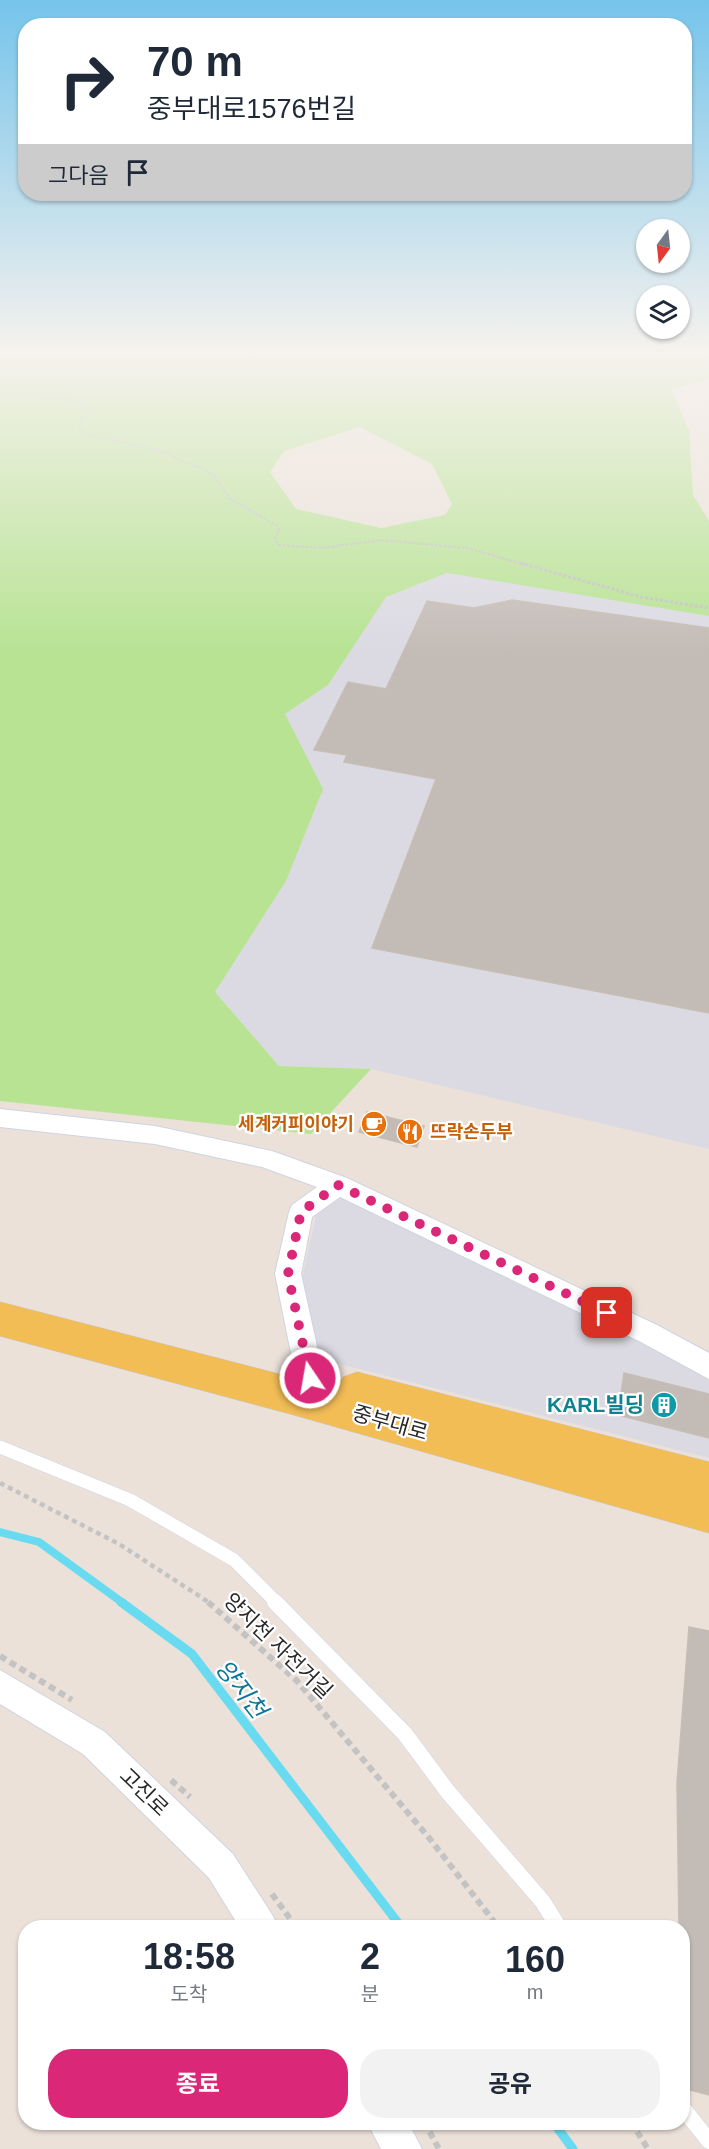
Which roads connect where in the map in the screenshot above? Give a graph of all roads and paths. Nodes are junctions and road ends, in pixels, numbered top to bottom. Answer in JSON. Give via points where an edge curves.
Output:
{"nodes":[{"id":1,"x":163,"y":452,"type":"edge"},
{"id":2,"x":709,"y":608,"type":"edge"},
{"id":3,"x":0,"y":1118,"type":"edge"},
{"id":4,"x":338,"y":1185,"type":"junction"},
{"id":5,"x":0,"y":1297,"type":"edge"},
{"id":6,"x":0,"y":1319,"type":"edge"},
{"id":7,"x":709,"y":1367,"type":"edge"},
{"id":8,"x":310,"y":1378,"type":"junction"},
{"id":9,"x":0,"y":1447,"type":"edge"},
{"id":10,"x":709,"y":1482,"type":"edge"},
{"id":11,"x":0,"y":1483,"type":"edge"},
{"id":12,"x":709,"y":1512,"type":"edge"},
{"id":13,"x":0,"y":1686,"type":"edge"},
{"id":14,"x":256,"y":1920,"type":"edge"},
{"id":15,"x":493,"y":1920,"type":"edge"},
{"id":16,"x":555,"y":1920,"type":"edge"},
{"id":17,"x":690,"y":2117,"type":"edge"},
{"id":18,"x":391,"y":2130,"type":"edge"},
{"id":19,"x":428,"y":2130,"type":"edge"},
{"id":20,"x":636,"y":2130,"type":"edge"},
{"id":21,"x":709,"y":2140,"type":"edge"},
{"id":22,"x":403,"y":2149,"type":"edge"},
{"id":23,"x":439,"y":2149,"type":"edge"},
{"id":24,"x":648,"y":2149,"type":"edge"}],
"edges":[{"from":1,"to":2,"type":"path","via":[[207,471],[229,498],[277,526],[275,539],[279,545],[320,548],[383,540],[457,547],[641,597]]},
{"from":3,"to":4,"type":"street","via":[[155,1135],[264,1158]]},
{"from":4,"to":7,"type":"street","via":[[648,1333]]},
{"from":4,"to":8,"type":"street","via":[[301,1212],[288,1274]]},
{"from":5,"to":8,"type":"main road","name":"중부대로"},
{"from":6,"to":12,"type":"main road","name":"중부대로"},
{"from":8,"to":10,"type":"main road","name":"중부대로"},
{"from":9,"to":16,"type":"lane","via":[[130,1500],[234,1560],[405,1734]]},
{"from":11,"to":15,"type":"path","name":"양지천 자전거길","via":[[119,1544],[210,1603],[297,1681]]},
{"from":13,"to":14,"type":"street","name":"고진로","via":[[94,1743],[221,1866]]},
{"from":17,"to":21,"type":"lane"},
{"from":18,"to":22,"type":"street"},
{"from":19,"to":23,"type":"path"},
{"from":20,"to":24,"type":"path"}]}
